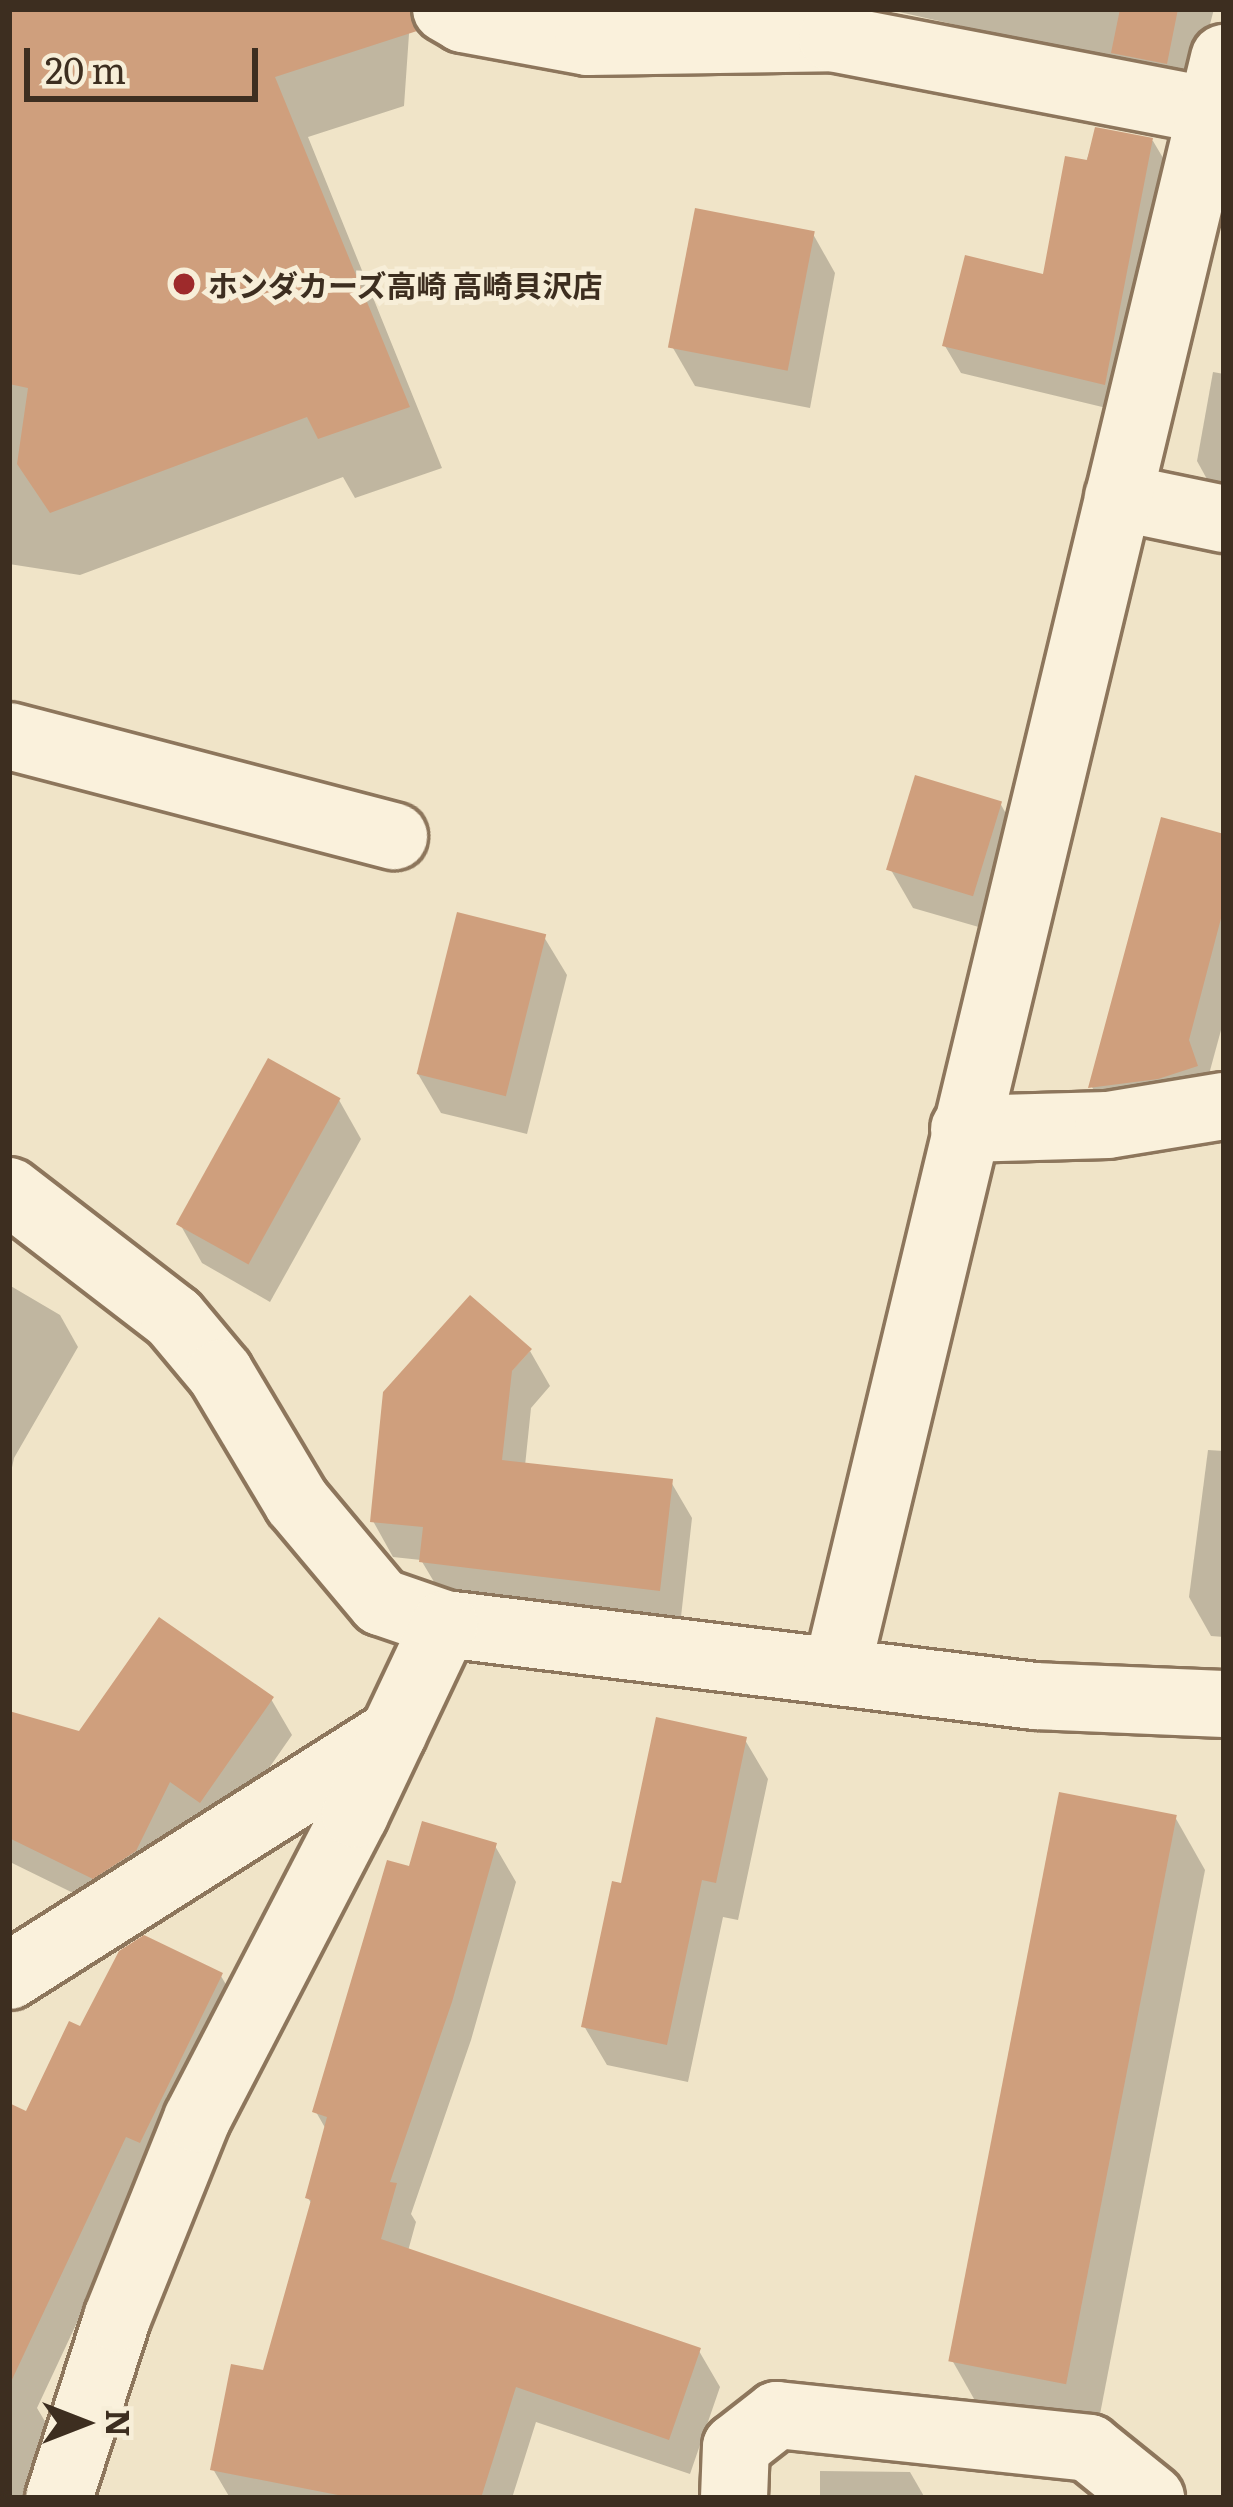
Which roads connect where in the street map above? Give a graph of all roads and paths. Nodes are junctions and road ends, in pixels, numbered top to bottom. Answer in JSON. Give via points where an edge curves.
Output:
{"nodes":[{"id":1,"x":446,"y":9,"type":"edge"},
{"id":2,"x":1219,"y":85,"type":"edge"},
{"id":3,"x":1118,"y":497,"type":"junction"},
{"id":4,"x":1224,"y":519,"type":"edge"},
{"id":5,"x":9,"y":736,"type":"edge"},
{"id":6,"x":394,"y":836,"type":"dead end"},
{"id":7,"x":1224,"y":1106,"type":"edge"},
{"id":8,"x":964,"y":1129,"type":"junction"},
{"id":9,"x":9,"y":1191,"type":"edge"},
{"id":10,"x":445,"y":1624,"type":"junction"},
{"id":11,"x":837,"y":1669,"type":"junction"},
{"id":12,"x":1224,"y":1704,"type":"edge"},
{"id":13,"x":394,"y":1733,"type":"junction"},
{"id":14,"x":9,"y":1976,"type":"edge"},
{"id":15,"x":58,"y":2498,"type":"edge"},
{"id":16,"x":734,"y":2498,"type":"edge"},
{"id":17,"x":1151,"y":2498,"type":"edge"}],
"edges":[{"from":1,"to":2,"type":"street","via":[[463,20],[588,41],[832,38]]},
{"from":2,"to":3,"type":"street"},
{"from":3,"to":4,"type":"street"},
{"from":3,"to":8,"type":"street"},
{"from":5,"to":6,"type":"street"},
{"from":7,"to":8,"type":"street","via":[[1108,1125]]},
{"from":8,"to":11,"type":"street"},
{"from":9,"to":10,"type":"street","via":[[174,1318],[220,1373],[297,1502],[381,1602]]},
{"from":10,"to":11,"type":"street"},
{"from":10,"to":13,"type":"street"},
{"from":11,"to":12,"type":"street","via":[[1035,1696]]},
{"from":13,"to":14,"type":"street"},
{"from":13,"to":15,"type":"street","via":[[197,2119],[117,2318]]},
{"from":16,"to":17,"type":"street","via":[[736,2447],[777,2415],[1089,2448]]}]}
